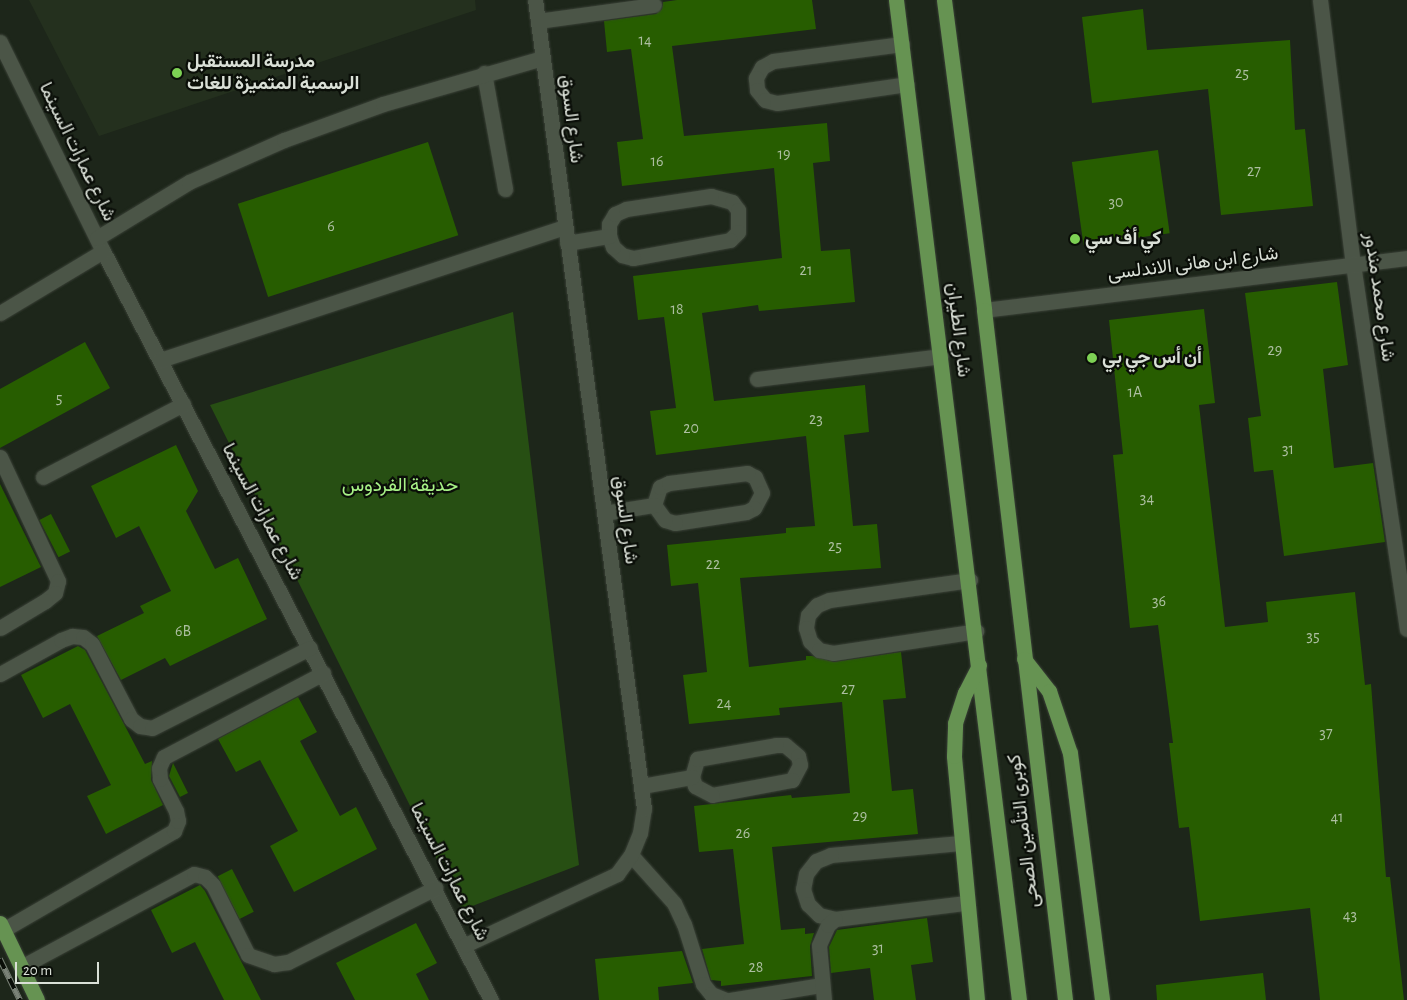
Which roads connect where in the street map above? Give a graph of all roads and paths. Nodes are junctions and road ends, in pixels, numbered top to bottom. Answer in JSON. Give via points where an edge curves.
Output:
{"nodes":[{"id":1,"x":535,"y":0,"type":"edge"},
{"id":2,"x":896,"y":0,"type":"edge"},
{"id":3,"x":944,"y":0,"type":"edge"},
{"id":4,"x":1320,"y":0,"type":"edge"},
{"id":5,"x":654,"y":5,"type":"dead end"},
{"id":6,"x":538,"y":21,"type":"junction"},
{"id":7,"x":0,"y":42,"type":"edge"},
{"id":8,"x":902,"y":44,"type":"junction"},
{"id":9,"x":542,"y":58,"type":"junction"},
{"id":10,"x":484,"y":73,"type":"junction"},
{"id":11,"x":907,"y":84,"type":"junction"},
{"id":12,"x":505,"y":189,"type":"dead end"},
{"id":13,"x":565,"y":227,"type":"junction"},
{"id":14,"x":608,"y":236,"type":"junction"},
{"id":15,"x":567,"y":243,"type":"junction"},
{"id":16,"x":100,"y":245,"type":"junction"},
{"id":17,"x":1407,"y":258,"type":"edge"},
{"id":18,"x":1353,"y":264,"type":"junction"},
{"id":19,"x":984,"y":310,"type":"junction"},
{"id":20,"x":0,"y":313,"type":"edge"},
{"id":21,"x":942,"y":356,"type":"junction"},
{"id":22,"x":160,"y":360,"type":"junction"},
{"id":23,"x":757,"y":379,"type":"dead end"},
{"id":24,"x":183,"y":404,"type":"junction"},
{"id":25,"x":0,"y":457,"type":"edge"},
{"id":26,"x":43,"y":477,"type":"dead end"},
{"id":27,"x":654,"y":505,"type":"junction"},
{"id":28,"x":604,"y":513,"type":"junction"},
{"id":29,"x":1402,"y":562,"type":"edge"},
{"id":30,"x":970,"y":580,"type":"junction"},
{"id":31,"x":0,"y":628,"type":"edge"},
{"id":32,"x":1407,"y":629,"type":"edge"},
{"id":33,"x":976,"y":632,"type":"junction"},
{"id":34,"x":310,"y":648,"type":"junction"},
{"id":35,"x":1023,"y":658,"type":"junction"},
{"id":36,"x":979,"y":665,"type":"junction"},
{"id":37,"x":323,"y":673,"type":"junction"},
{"id":38,"x":0,"y":674,"type":"edge"},
{"id":39,"x":692,"y":777,"type":"junction"},
{"id":40,"x":642,"y":786,"type":"junction"},
{"id":41,"x":960,"y":843,"type":"junction"},
{"id":42,"x":631,"y":855,"type":"junction"},
{"id":43,"x":435,"y":888,"type":"junction"},
{"id":44,"x":966,"y":903,"type":"junction"},
{"id":45,"x":835,"y":919,"type":"junction"},
{"id":46,"x":2,"y":927,"type":"edge"},
{"id":47,"x":465,"y":945,"type":"junction"},
{"id":48,"x":21,"y":967,"type":"junction"},
{"id":49,"x":822,"y":985,"type":"junction"},
{"id":50,"x":37,"y":1000,"type":"edge"},
{"id":51,"x":491,"y":1000,"type":"edge"},
{"id":52,"x":728,"y":1000,"type":"edge"},
{"id":53,"x":824,"y":1000,"type":"edge"},
{"id":54,"x":977,"y":1000,"type":"edge"},
{"id":55,"x":1019,"y":1000,"type":"edge"},
{"id":56,"x":1065,"y":1000,"type":"edge"},
{"id":57,"x":1102,"y":1000,"type":"edge"}],
"edges":[{"from":1,"to":6,"type":"street","name":"شارع السوق"},
{"from":2,"to":8,"type":"main road","name":"شارع الطيران"},
{"from":3,"to":19,"type":"main road","name":"شارع الطيران"},
{"from":4,"to":18,"type":"street","name":"شارع محمد مندور"},
{"from":5,"to":6,"type":"street"},
{"from":6,"to":9,"type":"street","name":"شارع السوق"},
{"from":7,"to":16,"type":"street","name":"شارع عمارات السينما"},
{"from":8,"to":11,"type":"main road","name":"شارع الطيران"},
{"from":8,"to":11,"type":"street","via":[[773,61],[762,67],[756,78],[758,90],[765,100],[777,103]]},
{"from":9,"to":10,"type":"street"},
{"from":9,"to":13,"type":"street","name":"شارع السوق"},
{"from":10,"to":12,"type":"street"},
{"from":10,"to":16,"type":"street","via":[[284,140],[189,182]]},
{"from":11,"to":21,"type":"main road","name":"شارع الطيران"},
{"from":13,"to":15,"type":"street","name":"شارع السوق"},
{"from":13,"to":22,"type":"street"},
{"from":14,"to":14,"type":"street","via":[[609,224],[615,214],[626,209],[711,196],[732,202],[740,221],[738,232],[720,244],[633,258],[622,255]]},
{"from":14,"to":15,"type":"street"},
{"from":15,"to":28,"type":"street","name":"شارع السوق"},
{"from":16,"to":20,"type":"street"},
{"from":16,"to":22,"type":"street","name":"شارع عمارات السينما"},
{"from":17,"to":18,"type":"street","name":"شارع ابن هانى الاندلسى"},
{"from":18,"to":19,"type":"street","name":"شارع ابن هانى الاندلسى"},
{"from":18,"to":29,"type":"street","name":"شارع محمد مندور"},
{"from":19,"to":35,"type":"main road","name":"شارع الطيران"},
{"from":21,"to":23,"type":"street"},
{"from":21,"to":30,"type":"main road","name":"شارع الطيران"},
{"from":22,"to":24,"type":"street","name":"شارع عمارات السينما"},
{"from":24,"to":26,"type":"street"},
{"from":24,"to":34,"type":"street","name":"شارع عمارات السينما"},
{"from":25,"to":31,"type":"street","via":[[58,581],[54,593],[45,601]]},
{"from":27,"to":27,"type":"street","via":[[660,487],[669,483],[738,473],[755,477],[762,493],[754,508],[746,512],[674,523],[665,520]]},
{"from":27,"to":28,"type":"street"},
{"from":28,"to":40,"type":"street","name":"شارع السوق"},
{"from":29,"to":32,"type":"street","name":"شارع محمد مندور"},
{"from":30,"to":33,"type":"main road","name":"شارع الطيران"},
{"from":30,"to":33,"type":"street","via":[[829,600],[817,605],[808,615],[806,628],[810,641],[820,650],[833,653]]},
{"from":33,"to":36,"type":"main road","name":"شارع الطيران"},
{"from":34,"to":37,"type":"street","name":"شارع عمارات السينما"},
{"from":34,"to":38,"type":"street","via":[[152,728],[131,719],[92,644],[83,637],[61,640]]},
{"from":35,"to":56,"type":"main road","name":"كوبرى التأمين الصحى"},
{"from":35,"to":57,"type":"main road","via":[[1049,691],[1070,753]]},
{"from":36,"to":41,"type":"main road","via":[[955,723]]},
{"from":36,"to":55,"type":"main road","name":"كوبرى التأمين الصحى"},
{"from":37,"to":43,"type":"street","name":"شارع عمارات السينما"},
{"from":37,"to":46,"type":"street","via":[[164,757],[159,768],[160,779],[176,811],[178,821],[174,831]]},
{"from":39,"to":39,"type":"street","via":[[698,759],[707,755],[776,745],[792,749],[800,765],[792,780],[783,784],[712,795],[703,792]]},
{"from":39,"to":40,"type":"street"},
{"from":40,"to":42,"type":"street","name":"شارع السوق","via":[[643,817]]},
{"from":41,"to":44,"type":"main road"},
{"from":41,"to":45,"type":"street","via":[[831,855],[816,861],[806,874],[803,889],[808,904],[820,915]]},
{"from":42,"to":47,"type":"street","name":"شارع السوق","via":[[616,874]]},
{"from":42,"to":52,"type":"street","via":[[674,903],[703,984],[711,994]]},
{"from":43,"to":47,"type":"street","name":"شارع عمارات السينما"},
{"from":43,"to":48,"type":"street","via":[[288,962],[274,964],[248,956],[213,885],[205,877],[194,874]]},
{"from":44,"to":45,"type":"street"},
{"from":44,"to":54,"type":"main road"},
{"from":45,"to":49,"type":"street","via":[[828,925],[819,945]]},
{"from":46,"to":48,"type":"main road"},
{"from":47,"to":51,"type":"street","name":"شارع عمارات السينما"},
{"from":48,"to":50,"type":"main road"},
{"from":49,"to":52,"type":"street"},
{"from":49,"to":53,"type":"street"}]}
